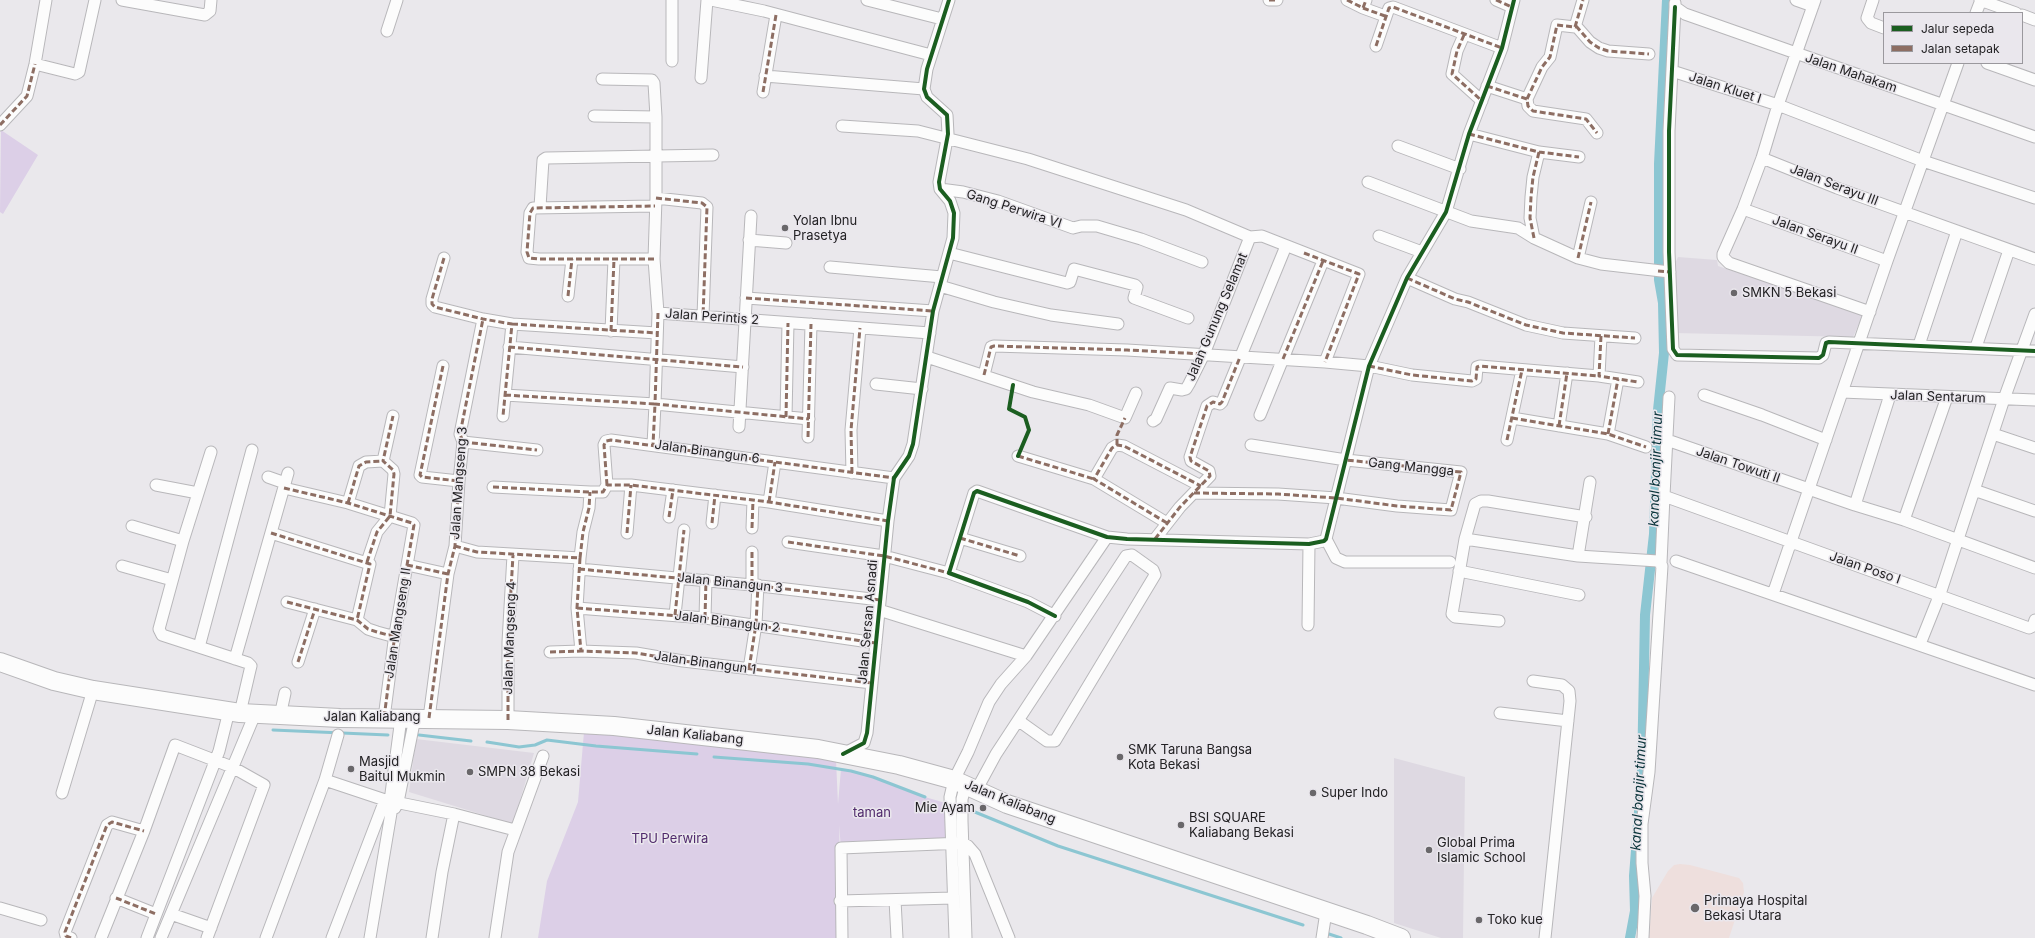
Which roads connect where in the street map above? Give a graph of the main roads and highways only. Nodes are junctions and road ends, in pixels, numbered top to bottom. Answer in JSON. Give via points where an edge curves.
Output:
{"nodes":[{"id":1,"x":0,"y":662,"type":"edge"},
{"id":2,"x":1401,"y":938,"type":"edge"}],
"edges":[{"from":1,"to":2,"type":"main road","name":"Jalan Kaliabang","via":[[93,690],[241,713],[406,726],[508,720],[614,726],[818,749],[899,765],[962,790],[1325,916],[1367,925]]}]}
